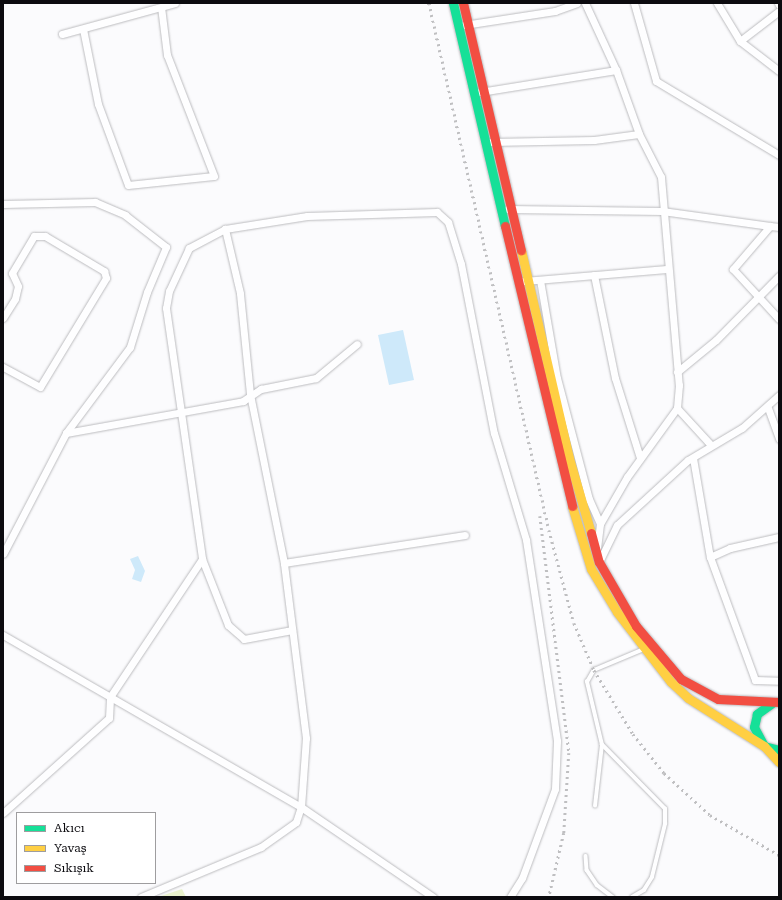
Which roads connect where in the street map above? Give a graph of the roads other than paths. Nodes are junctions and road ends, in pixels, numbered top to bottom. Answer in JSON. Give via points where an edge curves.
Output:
{"nodes":[{"id":1,"x":175,"y":3,"type":"edge"},
{"id":2,"x":453,"y":3,"type":"edge"},
{"id":3,"x":463,"y":3,"type":"edge"},
{"id":4,"x":578,"y":3,"type":"edge"},
{"id":5,"x":585,"y":3,"type":"edge"},
{"id":6,"x":634,"y":3,"type":"edge"},
{"id":7,"x":717,"y":3,"type":"edge"},
{"id":8,"x":161,"y":7,"type":"junction"},
{"id":9,"x":779,"y":12,"type":"edge"},
{"id":10,"x":468,"y":24,"type":"junction"},
{"id":11,"x":457,"y":25,"type":"junction"},
{"id":12,"x":83,"y":29,"type":"junction"},
{"id":13,"x":62,"y":34,"type":"dead end"},
{"id":14,"x":740,"y":41,"type":"junction"},
{"id":15,"x":616,"y":70,"type":"junction"},
{"id":16,"x":779,"y":71,"type":"edge"},
{"id":17,"x":485,"y":91,"type":"junction"},
{"id":18,"x":474,"y":93,"type":"junction"},
{"id":19,"x":639,"y":134,"type":"junction"},
{"id":20,"x":486,"y":142,"type":"junction"},
{"id":21,"x":496,"y":142,"type":"junction"},
{"id":22,"x":779,"y":155,"type":"edge"},
{"id":23,"x":3,"y":204,"type":"edge"},
{"id":24,"x":507,"y":209,"type":"junction"},
{"id":25,"x":662,"y":211,"type":"junction"},
{"id":26,"x":770,"y":226,"type":"junction"},
{"id":27,"x":779,"y":227,"type":"edge"},
{"id":28,"x":225,"y":230,"type":"junction"},
{"id":29,"x":666,"y":269,"type":"junction"},
{"id":30,"x":594,"y":275,"type":"junction"},
{"id":31,"x":779,"y":276,"type":"edge"},
{"id":32,"x":540,"y":280,"type":"junction"},
{"id":33,"x":523,"y":281,"type":"junction"},
{"id":34,"x":758,"y":296,"type":"junction"},
{"id":35,"x":3,"y":318,"type":"edge"},
{"id":36,"x":779,"y":319,"type":"edge"},
{"id":37,"x":357,"y":344,"type":"dead end"},
{"id":38,"x":3,"y":367,"type":"edge"},
{"id":39,"x":677,"y":372,"type":"junction"},
{"id":40,"x":250,"y":394,"type":"junction"},
{"id":41,"x":779,"y":395,"type":"edge"},
{"id":42,"x":677,"y":408,"type":"junction"},
{"id":43,"x":768,"y":408,"type":"junction"},
{"id":44,"x":181,"y":415,"type":"junction"},
{"id":45,"x":66,"y":433,"type":"junction"},
{"id":46,"x":779,"y":439,"type":"edge"},
{"id":47,"x":710,"y":444,"type":"junction"},
{"id":48,"x":640,"y":458,"type":"junction"},
{"id":49,"x":693,"y":458,"type":"junction"},
{"id":50,"x":600,"y":524,"type":"junction"},
{"id":51,"x":466,"y":535,"type":"dead end"},
{"id":52,"x":779,"y":537,"type":"edge"},
{"id":53,"x":596,"y":552,"type":"junction"},
{"id":54,"x":3,"y":554,"type":"edge"},
{"id":55,"x":710,"y":557,"type":"junction"},
{"id":56,"x":202,"y":559,"type":"junction"},
{"id":57,"x":599,"y":562,"type":"junction"},
{"id":58,"x":284,"y":563,"type":"junction"},
{"id":59,"x":591,"y":569,"type":"junction"},
{"id":60,"x":292,"y":630,"type":"junction"},
{"id":61,"x":3,"y":635,"type":"edge"},
{"id":62,"x":644,"y":649,"type":"junction"},
{"id":63,"x":779,"y":681,"type":"edge"},
{"id":64,"x":110,"y":697,"type":"junction"},
{"id":65,"x":777,"y":702,"type":"edge"},
{"id":66,"x":602,"y":745,"type":"junction"},
{"id":67,"x":764,"y":746,"type":"junction"},
{"id":68,"x":779,"y":750,"type":"edge"},
{"id":69,"x":779,"y":762,"type":"edge"},
{"id":70,"x":595,"y":806,"type":"dead end"},
{"id":71,"x":301,"y":807,"type":"junction"},
{"id":72,"x":3,"y":813,"type":"edge"},
{"id":73,"x":586,"y":856,"type":"dead end"},
{"id":74,"x":140,"y":897,"type":"edge"},
{"id":75,"x":434,"y":897,"type":"edge"},
{"id":76,"x":510,"y":897,"type":"edge"},
{"id":77,"x":613,"y":897,"type":"edge"},
{"id":78,"x":632,"y":897,"type":"edge"}],
"edges":[{"from":1,"to":8,"type":"street"},
{"from":2,"to":11,"type":"main road"},
{"from":3,"to":10,"type":"main road"},
{"from":4,"to":10,"type":"street","via":[[555,11]]},
{"from":5,"to":15,"type":"street"},
{"from":6,"to":22,"type":"street","via":[[656,81]]},
{"from":7,"to":14,"type":"street"},
{"from":8,"to":12,"type":"street"},
{"from":8,"to":12,"type":"street","via":[[167,55],[214,176],[128,185],[98,104]]},
{"from":9,"to":14,"type":"street"},
{"from":10,"to":11,"type":"street"},
{"from":10,"to":17,"type":"main road"},
{"from":11,"to":18,"type":"main road"},
{"from":12,"to":13,"type":"street"},
{"from":14,"to":16,"type":"street"},
{"from":15,"to":17,"type":"street"},
{"from":15,"to":19,"type":"street"},
{"from":17,"to":18,"type":"street"},
{"from":17,"to":21,"type":"main road"},
{"from":18,"to":20,"type":"main road"},
{"from":19,"to":21,"type":"street","via":[[594,140]]},
{"from":19,"to":25,"type":"street","via":[[662,177]]},
{"from":20,"to":21,"type":"street"},
{"from":20,"to":24,"type":"main road"},
{"from":21,"to":24,"type":"main road"},
{"from":23,"to":45,"type":"street","via":[[95,202],[125,215],[166,247],[147,292],[130,347]]},
{"from":24,"to":25,"type":"street"},
{"from":24,"to":33,"type":"main road"},
{"from":25,"to":26,"type":"street"},
{"from":25,"to":29,"type":"street"},
{"from":26,"to":27,"type":"street"},
{"from":26,"to":34,"type":"street","via":[[733,269]]},
{"from":28,"to":40,"type":"street","via":[[240,293]]},
{"from":28,"to":44,"type":"street","via":[[189,248],[169,291],[166,308]]},
{"from":28,"to":76,"type":"street","via":[[306,216],[437,212],[448,222],[461,264],[494,433],[526,540],[557,741],[555,789],[522,878]]},
{"from":29,"to":30,"type":"street"},
{"from":29,"to":39,"type":"street"},
{"from":30,"to":32,"type":"street"},
{"from":30,"to":48,"type":"street","via":[[615,378]]},
{"from":31,"to":34,"type":"street"},
{"from":32,"to":33,"type":"street"},
{"from":32,"to":50,"type":"street","via":[[557,378],[589,499]]},
{"from":33,"to":53,"type":"main road","via":[[570,465]]},
{"from":33,"to":59,"type":"main road","via":[[566,490]]},
{"from":34,"to":36,"type":"street"},
{"from":34,"to":39,"type":"street","via":[[716,340]]},
{"from":35,"to":38,"type":"street","via":[[15,299],[18,286],[12,273],[34,236],[45,236],[104,271],[106,278],[40,387]]},
{"from":37,"to":40,"type":"street","via":[[316,378]]},
{"from":39,"to":42,"type":"street"},
{"from":40,"to":44,"type":"street","via":[[243,401]]},
{"from":40,"to":58,"type":"street"},
{"from":41,"to":43,"type":"street"},
{"from":42,"to":47,"type":"street"},
{"from":42,"to":48,"type":"street"},
{"from":43,"to":46,"type":"street"},
{"from":43,"to":47,"type":"street","via":[[742,428]]},
{"from":44,"to":45,"type":"street"},
{"from":44,"to":56,"type":"street"},
{"from":45,"to":54,"type":"street"},
{"from":47,"to":49,"type":"street"},
{"from":48,"to":50,"type":"street"},
{"from":49,"to":55,"type":"street"},
{"from":49,"to":57,"type":"street","via":[[617,525]]},
{"from":50,"to":53,"type":"street"},
{"from":51,"to":58,"type":"street"},
{"from":52,"to":55,"type":"street","via":[[730,548]]},
{"from":53,"to":57,"type":"main road"},
{"from":53,"to":59,"type":"street"},
{"from":55,"to":63,"type":"street","via":[[755,680]]},
{"from":56,"to":60,"type":"street","via":[[228,625],[244,639]]},
{"from":56,"to":64,"type":"street"},
{"from":57,"to":59,"type":"street"},
{"from":57,"to":65,"type":"main road","via":[[636,626],[681,679],[718,699]]},
{"from":58,"to":60,"type":"street"},
{"from":59,"to":62,"type":"main road"},
{"from":60,"to":71,"type":"street","via":[[306,738]]},
{"from":61,"to":64,"type":"street"},
{"from":62,"to":66,"type":"lane","via":[[590,673],[587,682]]},
{"from":62,"to":67,"type":"main road","via":[[688,698]]},
{"from":64,"to":71,"type":"street"},
{"from":64,"to":72,"type":"street","via":[[109,718]]},
{"from":65,"to":67,"type":"main road","via":[[762,708],[754,720],[755,734]]},
{"from":66,"to":70,"type":"lane"},
{"from":66,"to":78,"type":"lane","via":[[665,809],[665,824],[652,877],[644,890]]},
{"from":67,"to":68,"type":"main road"},
{"from":67,"to":69,"type":"main road"},
{"from":71,"to":74,"type":"street","via":[[296,822],[261,847]]},
{"from":71,"to":75,"type":"street"},
{"from":73,"to":77,"type":"lane","via":[[587,870],[597,885]]}]}
